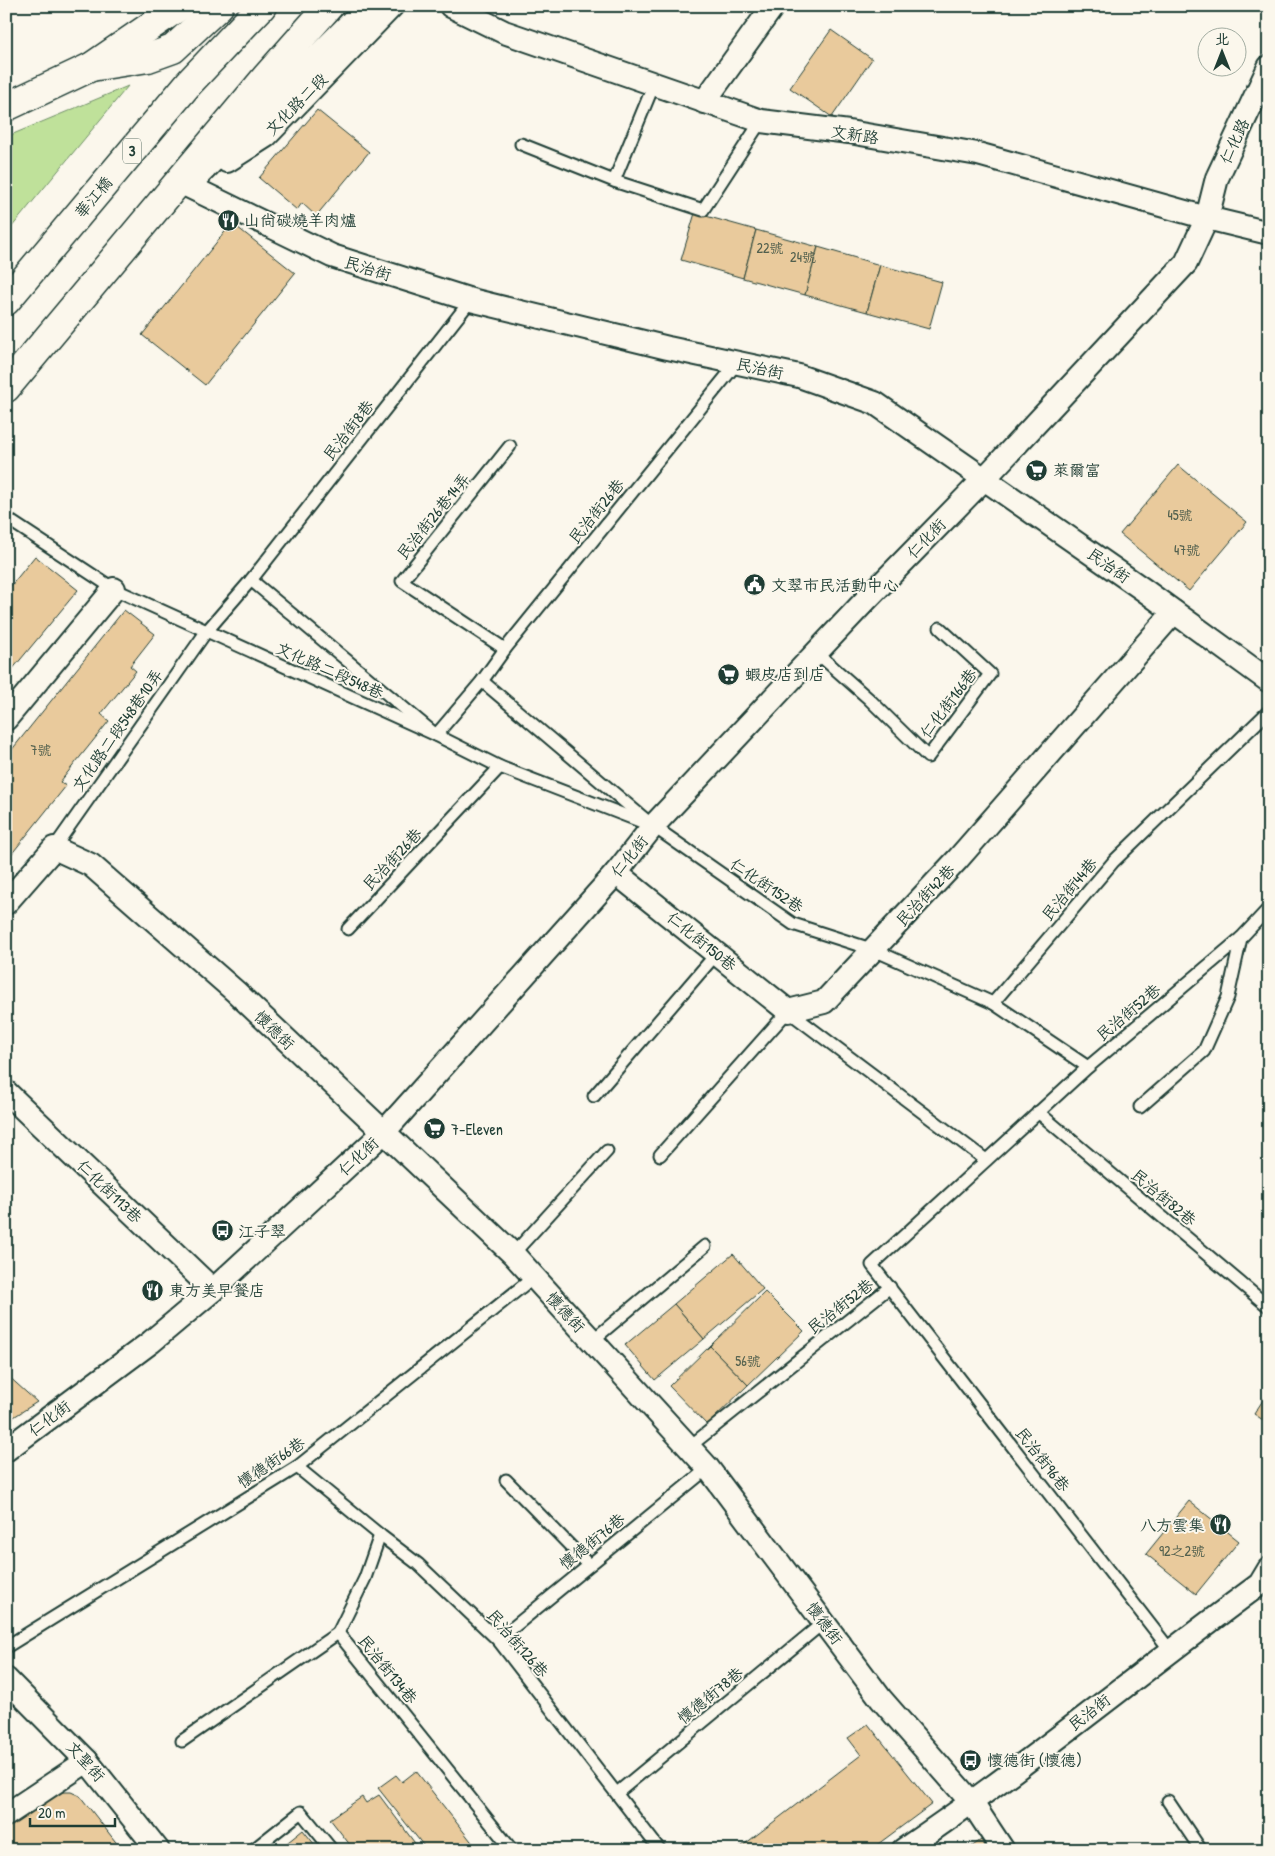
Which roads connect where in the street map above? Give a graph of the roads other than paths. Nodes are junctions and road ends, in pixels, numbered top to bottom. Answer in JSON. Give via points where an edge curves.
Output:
{"nodes":[{"id":1,"x":180,"y":6,"type":"edge"},
{"id":2,"x":219,"y":6,"type":"edge"},
{"id":3,"x":262,"y":6,"type":"edge"},
{"id":4,"x":329,"y":6,"type":"edge"},
{"id":5,"x":367,"y":6,"type":"edge"},
{"id":6,"x":392,"y":6,"type":"edge"},
{"id":7,"x":451,"y":6,"type":"edge"},
{"id":8,"x":774,"y":6,"type":"edge"},
{"id":9,"x":91,"y":67,"type":"junction"},
{"id":10,"x":1269,"y":67,"type":"edge"},
{"id":11,"x":654,"y":84,"type":"junction"},
{"id":12,"x":704,"y":102,"type":"junction"},
{"id":13,"x":6,"y":107,"type":"edge"},
{"id":14,"x":761,"y":121,"type":"junction"},
{"id":15,"x":521,"y":144,"type":"dead end"},
{"id":16,"x":614,"y":181,"type":"junction"},
{"id":17,"x":188,"y":186,"type":"junction"},
{"id":18,"x":163,"y":202,"type":"junction"},
{"id":19,"x":1207,"y":218,"type":"junction"},
{"id":20,"x":1269,"y":233,"type":"edge"},
{"id":21,"x":471,"y":300,"type":"junction"},
{"id":22,"x":6,"y":301,"type":"edge"},
{"id":23,"x":737,"y":363,"type":"junction"},
{"id":24,"x":6,"y":388,"type":"edge"},
{"id":25,"x":510,"y":446,"type":"dead end"},
{"id":26,"x":985,"y":478,"type":"junction"},
{"id":27,"x":6,"y":518,"type":"edge"},
{"id":28,"x":251,"y":580,"type":"junction"},
{"id":29,"x":114,"y":589,"type":"junction"},
{"id":30,"x":1174,"y":612,"type":"junction"},
{"id":31,"x":940,"y":628,"type":"dead end"},
{"id":32,"x":206,"y":632,"type":"junction"},
{"id":33,"x":506,"y":649,"type":"junction"},
{"id":34,"x":817,"y":653,"type":"junction"},
{"id":35,"x":482,"y":681,"type":"junction"},
{"id":36,"x":1269,"y":682,"type":"edge"},
{"id":37,"x":1269,"y":711,"type":"edge"},
{"id":38,"x":6,"y":719,"type":"edge"},
{"id":39,"x":436,"y":735,"type":"junction"},
{"id":40,"x":500,"y":767,"type":"junction"},
{"id":41,"x":653,"y":826,"type":"junction"},
{"id":42,"x":54,"y":848,"type":"junction"},
{"id":43,"x":616,"y":873,"type":"junction"},
{"id":44,"x":6,"y":903,"type":"edge"},
{"id":45,"x":1269,"y":908,"type":"edge"},
{"id":46,"x":348,"y":929,"type":"dead end"},
{"id":47,"x":1241,"y":938,"type":"junction"},
{"id":48,"x":874,"y":950,"type":"junction"},
{"id":49,"x":717,"y":953,"type":"junction"},
{"id":50,"x":993,"y":1003,"type":"junction"},
{"id":51,"x":788,"y":1011,"type":"junction"},
{"id":52,"x":1088,"y":1067,"type":"junction"},
{"id":53,"x":6,"y":1092,"type":"edge"},
{"id":54,"x":594,"y":1096,"type":"dead end"},
{"id":55,"x":1140,"y":1108,"type":"dead end"},
{"id":56,"x":1038,"y":1112,"type":"junction"},
{"id":57,"x":383,"y":1133,"type":"junction"},
{"id":58,"x":607,"y":1151,"type":"dead end"},
{"id":59,"x":660,"y":1155,"type":"dead end"},
{"id":60,"x":986,"y":1160,"type":"junction"},
{"id":61,"x":705,"y":1246,"type":"dead end"},
{"id":62,"x":513,"y":1254,"type":"junction"},
{"id":63,"x":534,"y":1277,"type":"junction"},
{"id":64,"x":890,"y":1287,"type":"junction"},
{"id":65,"x":213,"y":1290,"type":"junction"},
{"id":66,"x":1269,"y":1307,"type":"edge"},
{"id":67,"x":593,"y":1340,"type":"junction"},
{"id":68,"x":689,"y":1446,"type":"junction"},
{"id":69,"x":6,"y":1450,"type":"edge"},
{"id":70,"x":297,"y":1467,"type":"junction"},
{"id":71,"x":708,"y":1468,"type":"junction"},
{"id":72,"x":506,"y":1480,"type":"dead end"},
{"id":73,"x":380,"y":1535,"type":"junction"},
{"id":74,"x":588,"y":1564,"type":"junction"},
{"id":75,"x":1266,"y":1583,"type":"edge"},
{"id":76,"x":824,"y":1622,"type":"junction"},
{"id":77,"x":338,"y":1633,"type":"junction"},
{"id":78,"x":498,"y":1640,"type":"junction"},
{"id":79,"x":6,"y":1647,"type":"edge"},
{"id":80,"x":1170,"y":1650,"type":"junction"},
{"id":81,"x":6,"y":1679,"type":"edge"},
{"id":82,"x":182,"y":1741,"type":"dead end"},
{"id":83,"x":87,"y":1761,"type":"junction"},
{"id":84,"x":617,"y":1793,"type":"junction"},
{"id":85,"x":1168,"y":1801,"type":"dead end"},
{"id":86,"x":972,"y":1803,"type":"junction"},
{"id":87,"x":6,"y":1815,"type":"edge"},
{"id":88,"x":158,"y":1850,"type":"edge"},
{"id":89,"x":253,"y":1850,"type":"edge"},
{"id":90,"x":332,"y":1850,"type":"edge"},
{"id":91,"x":512,"y":1850,"type":"edge"},
{"id":92,"x":660,"y":1850,"type":"edge"},
{"id":93,"x":903,"y":1850,"type":"edge"},
{"id":94,"x":1002,"y":1850,"type":"edge"},
{"id":95,"x":1201,"y":1850,"type":"edge"}],
"edges":[{"from":1,"to":9,"type":"main road"},
{"from":2,"to":9,"type":"main road","via":[[172,49],[148,58]]},
{"from":3,"to":22,"type":"main road","name":"華江橋","number":"3","via":[[189,83]]},
{"from":4,"to":18,"type":"main road","name":"文化路二段"},
{"from":5,"to":17,"type":"street"},
{"from":6,"to":17,"type":"street","name":"文化路二段","via":[[266,136]]},
{"from":7,"to":11,"type":"street","name":"文新路","via":[[504,32]]},
{"from":8,"to":12,"type":"street"},
{"from":9,"to":13,"type":"main road"},
{"from":10,"to":19,"type":"street","name":"仁化路","via":[[1217,178]]},
{"from":11,"to":12,"type":"street","name":"文新路"},
{"from":11,"to":16,"type":"lane"},
{"from":12,"to":14,"type":"street","name":"文新路"},
{"from":14,"to":16,"type":"lane","via":[[703,210]]},
{"from":14,"to":19,"type":"street","name":"文新路","via":[[978,154]]},
{"from":15,"to":16,"type":"lane"},
{"from":17,"to":18,"type":"street","name":"文化路二段"},
{"from":17,"to":21,"type":"street","name":"民治街","via":[[332,256]]},
{"from":18,"to":24,"type":"main road","name":"文化路二段"},
{"from":19,"to":20,"type":"street","name":"文新路"},
{"from":19,"to":26,"type":"street","name":"仁化街","via":[[1186,263]]},
{"from":21,"to":23,"type":"street","name":"民治街"},
{"from":21,"to":28,"type":"lane","name":"民治街8巷"},
{"from":23,"to":26,"type":"street","name":"民治街","via":[[799,376],[875,403]]},
{"from":23,"to":33,"type":"lane","name":"民治街26巷"},
{"from":25,"to":33,"type":"lane","name":"民治街26巷14弄","via":[[402,581]]},
{"from":26,"to":30,"type":"street","name":"民治街"},
{"from":26,"to":34,"type":"street","name":"仁化街"},
{"from":27,"to":29,"type":"lane","name":"文化路二段548巷"},
{"from":28,"to":32,"type":"lane","name":"民治街8巷"},
{"from":28,"to":39,"type":"lane"},
{"from":29,"to":32,"type":"lane","name":"文化路二段548巷"},
{"from":29,"to":38,"type":"street"},
{"from":30,"to":36,"type":"street","name":"民治街"},
{"from":30,"to":48,"type":"street","name":"民治街42巷","via":[[958,860]]},
{"from":31,"to":34,"type":"lane","name":"仁化街166巷","via":[[990,674],[928,757]]},
{"from":32,"to":39,"type":"lane","name":"文化路二段548巷"},
{"from":32,"to":42,"type":"lane","name":"文化路二段548巷10弄"},
{"from":33,"to":35,"type":"lane","name":"民治街26巷"},
{"from":34,"to":41,"type":"street","name":"仁化街"},
{"from":35,"to":39,"type":"lane","name":"民治街26巷"},
{"from":35,"to":41,"type":"lane"},
{"from":37,"to":50,"type":"lane","name":"民治街44巷","via":[[1114,861]]},
{"from":39,"to":40,"type":"lane","name":"文化路二段548巷"},
{"from":40,"to":41,"type":"lane","name":"文化路二段548巷"},
{"from":40,"to":46,"type":"lane","name":"民治街26巷"},
{"from":41,"to":43,"type":"street","name":"仁化街"},
{"from":41,"to":48,"type":"lane","name":"仁化街152巷","via":[[793,924]]},
{"from":42,"to":44,"type":"street"},
{"from":42,"to":57,"type":"street","name":"懷德街","via":[[91,865],[236,992]]},
{"from":43,"to":49,"type":"street","name":"仁化街150巷"},
{"from":43,"to":57,"type":"street","name":"仁化街"},
{"from":45,"to":47,"type":"lane","name":"民治街52巷"},
{"from":47,"to":52,"type":"lane","name":"民治街52巷"},
{"from":47,"to":55,"type":"lane","via":[[1228,997],[1204,1051]]},
{"from":48,"to":50,"type":"lane"},
{"from":48,"to":51,"type":"street","name":"民治街42巷","via":[[824,1002]]},
{"from":49,"to":51,"type":"street","name":"仁化街150巷"},
{"from":49,"to":54,"type":"lane"},
{"from":50,"to":52,"type":"lane"},
{"from":51,"to":59,"type":"lane"},
{"from":51,"to":60,"type":"lane"},
{"from":52,"to":56,"type":"lane","name":"民治街52巷"},
{"from":53,"to":65,"type":"street","name":"仁化街113巷"},
{"from":56,"to":60,"type":"lane","name":"民治街52巷"},
{"from":56,"to":66,"type":"lane","name":"民治街82巷"},
{"from":57,"to":62,"type":"street","name":"懷德街"},
{"from":57,"to":65,"type":"street","name":"仁化街"},
{"from":58,"to":62,"type":"lane"},
{"from":60,"to":64,"type":"lane","name":"民治街52巷","via":[[872,1265]]},
{"from":61,"to":67,"type":"lane"},
{"from":62,"to":63,"type":"street","name":"懷德街"},
{"from":63,"to":67,"type":"street","name":"懷德街"},
{"from":63,"to":70,"type":"lane","name":"懷德街66巷"},
{"from":64,"to":68,"type":"lane","name":"民治街52巷"},
{"from":64,"to":80,"type":"lane","name":"民治街96巷"},
{"from":65,"to":69,"type":"street","name":"仁化街","via":[[151,1342]]},
{"from":67,"to":68,"type":"street","name":"懷德街"},
{"from":68,"to":71,"type":"street","name":"懷德街"},
{"from":70,"to":73,"type":"lane","name":"民治街126巷"},
{"from":70,"to":79,"type":"lane","name":"懷德街66巷"},
{"from":71,"to":74,"type":"lane","name":"懷德街76巷"},
{"from":71,"to":76,"type":"street","name":"懷德街"},
{"from":72,"to":74,"type":"lane"},
{"from":73,"to":77,"type":"lane","via":[[365,1578]]},
{"from":73,"to":78,"type":"lane","name":"民治街126巷","via":[[418,1564]]},
{"from":74,"to":78,"type":"lane","name":"懷德街76巷"},
{"from":75,"to":80,"type":"street","name":"民治街"},
{"from":76,"to":84,"type":"lane","name":"懷德街78巷"},
{"from":76,"to":86,"type":"street","name":"懷德街","via":[[881,1699]]},
{"from":77,"to":82,"type":"lane","name":"民治街134巷"},
{"from":77,"to":91,"type":"lane","name":"民治街134巷"},
{"from":78,"to":84,"type":"lane","name":"民治街126巷"},
{"from":80,"to":86,"type":"street","name":"民治街"},
{"from":81,"to":83,"type":"street","name":"文聖街"},
{"from":83,"to":87,"type":"street"},
{"from":83,"to":88,"type":"street","name":"文聖街"},
{"from":84,"to":92,"type":"lane","name":"民治街126巷"},
{"from":85,"to":95,"type":"lane"},
{"from":86,"to":93,"type":"street","name":"民治街"},
{"from":86,"to":94,"type":"street","name":"懷德街"},
{"from":89,"to":90,"type":"lane","via":[[301,1812]]}]}
